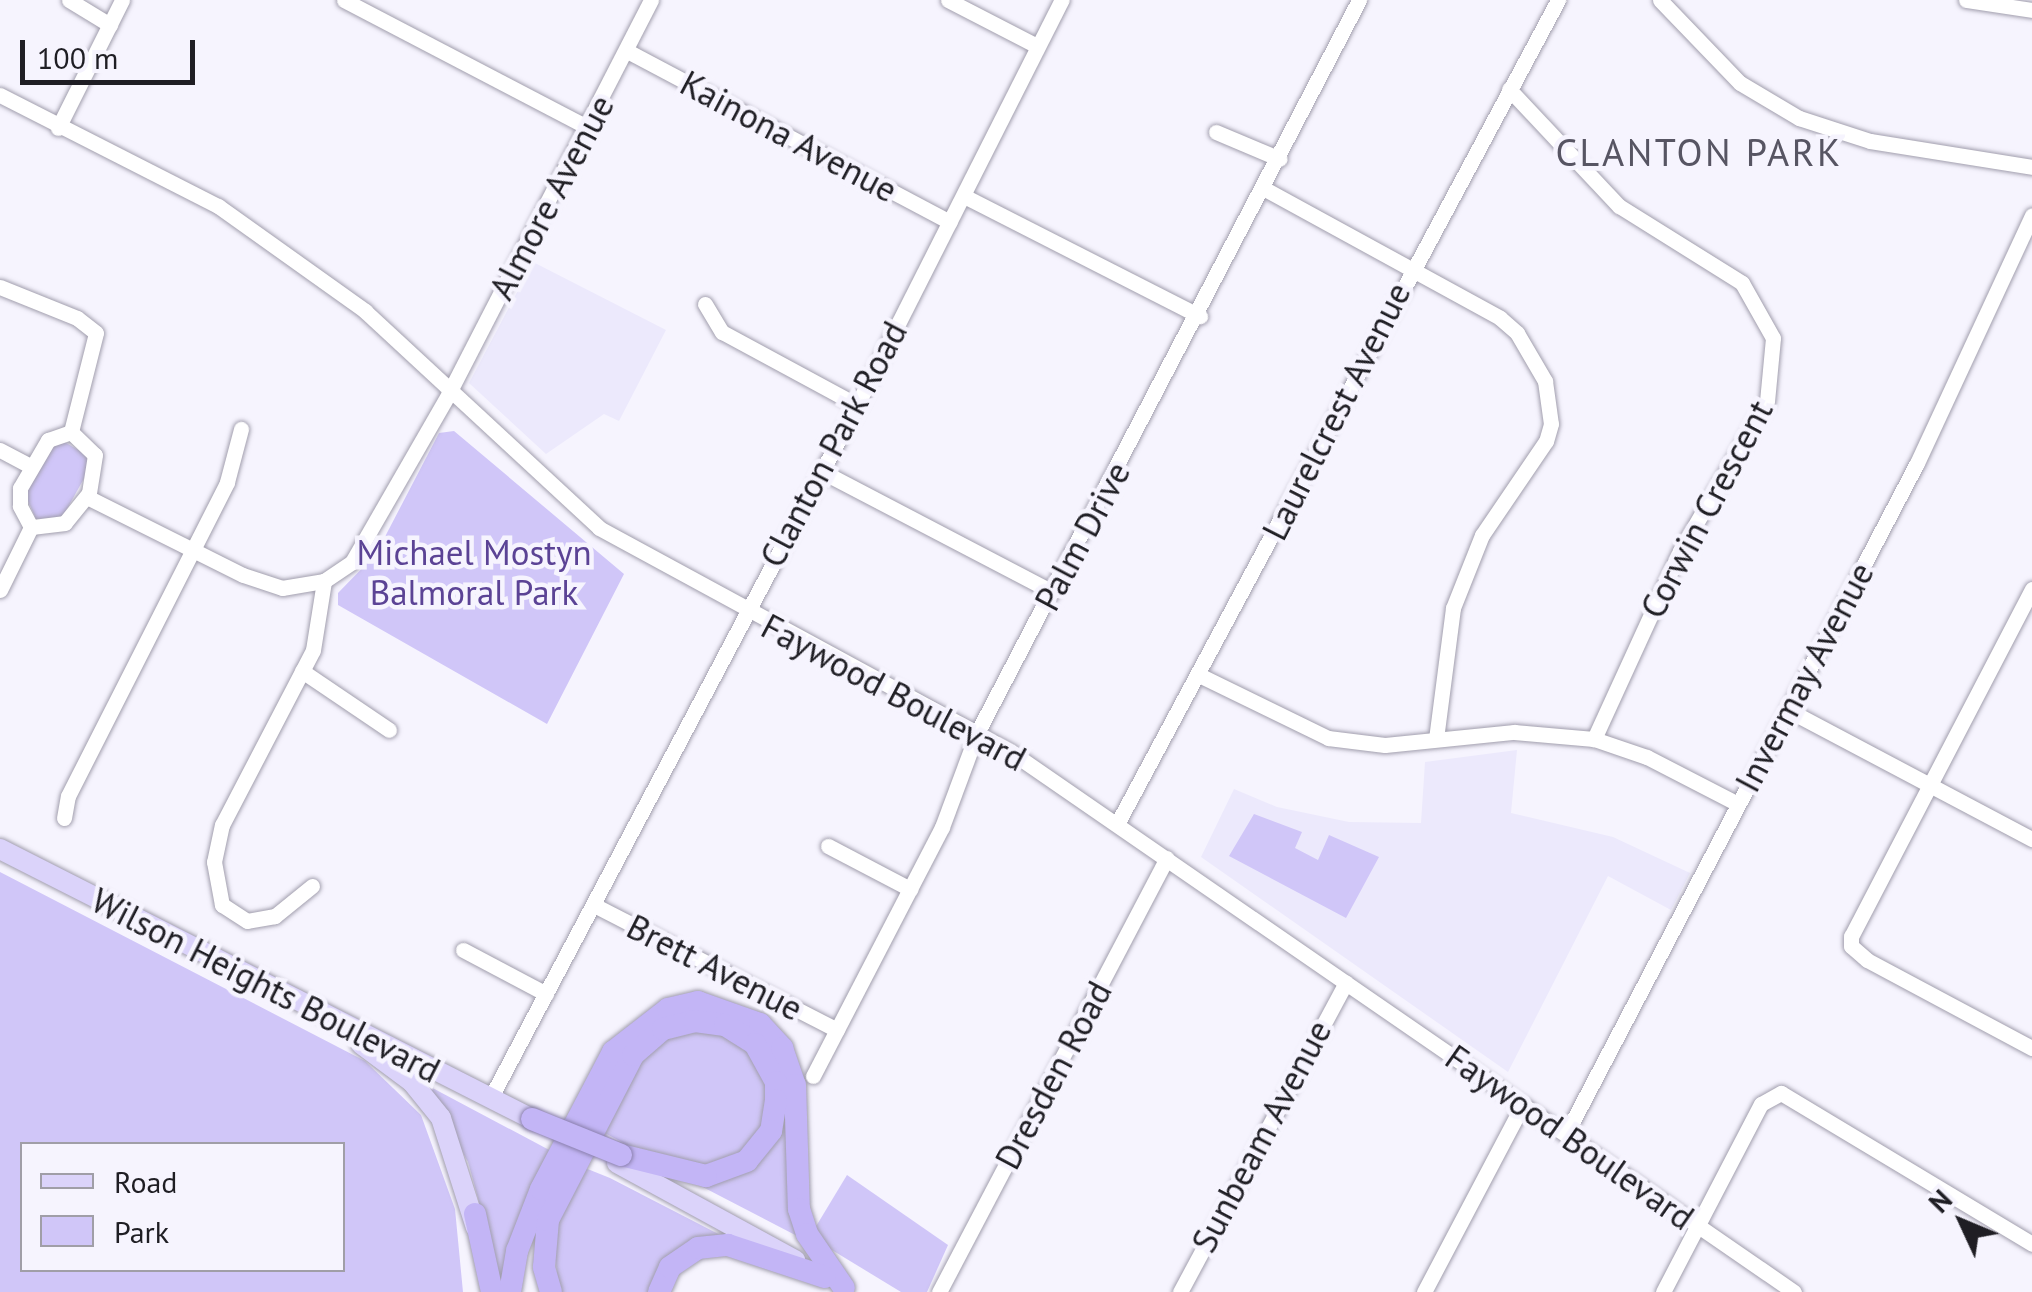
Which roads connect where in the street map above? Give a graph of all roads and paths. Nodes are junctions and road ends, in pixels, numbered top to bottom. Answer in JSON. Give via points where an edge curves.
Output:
{"nodes":[{"id":1,"x":68,"y":0,"type":"edge"},
{"id":2,"x":122,"y":0,"type":"edge"},
{"id":3,"x":344,"y":0,"type":"edge"},
{"id":4,"x":651,"y":0,"type":"edge"},
{"id":5,"x":948,"y":0,"type":"edge"},
{"id":6,"x":1062,"y":0,"type":"edge"},
{"id":7,"x":1558,"y":0,"type":"edge"},
{"id":8,"x":1660,"y":0,"type":"edge"},
{"id":9,"x":1966,"y":0,"type":"edge"},
{"id":10,"x":1357,"y":1,"type":"edge"},
{"id":11,"x":2032,"y":10,"type":"edge"},
{"id":12,"x":110,"y":24,"type":"junction"},
{"id":13,"x":1037,"y":46,"type":"junction"},
{"id":14,"x":628,"y":51,"type":"junction"},
{"id":15,"x":1509,"y":89,"type":"junction"},
{"id":16,"x":0,"y":95,"type":"edge"},
{"id":17,"x":587,"y":127,"type":"junction"},
{"id":18,"x":58,"y":128,"type":"junction"},
{"id":19,"x":1216,"y":132,"type":"dead end"},
{"id":20,"x":1280,"y":159,"type":"junction"},
{"id":21,"x":2032,"y":166,"type":"edge"},
{"id":22,"x":1263,"y":188,"type":"junction"},
{"id":23,"x":964,"y":196,"type":"junction"},
{"id":24,"x":2032,"y":215,"type":"edge"},
{"id":25,"x":950,"y":222,"type":"junction"},
{"id":26,"x":1410,"y":270,"type":"junction"},
{"id":27,"x":0,"y":287,"type":"edge"},
{"id":28,"x":704,"y":304,"type":"dead end"},
{"id":29,"x":1200,"y":316,"type":"junction"},
{"id":30,"x":449,"y":393,"type":"junction"},
{"id":31,"x":857,"y":405,"type":"junction"},
{"id":32,"x":241,"y":428,"type":"dead end"},
{"id":33,"x":70,"y":432,"type":"junction"},
{"id":34,"x":0,"y":450,"type":"edge"},
{"id":35,"x":30,"y":466,"type":"junction"},
{"id":36,"x":821,"y":470,"type":"junction"},
{"id":37,"x":87,"y":497,"type":"junction"},
{"id":38,"x":31,"y":527,"type":"junction"},
{"id":39,"x":193,"y":550,"type":"junction"},
{"id":40,"x":324,"y":581,"type":"junction"},
{"id":41,"x":2032,"y":589,"type":"edge"},
{"id":42,"x":0,"y":590,"type":"edge"},
{"id":43,"x":1052,"y":592,"type":"junction"},
{"id":44,"x":744,"y":611,"type":"junction"},
{"id":45,"x":302,"y":671,"type":"junction"},
{"id":46,"x":1199,"y":675,"type":"junction"},
{"id":47,"x":1788,"y":710,"type":"junction"},
{"id":48,"x":390,"y":730,"type":"dead end"},
{"id":49,"x":977,"y":733,"type":"junction"},
{"id":50,"x":1436,"y":739,"type":"junction"},
{"id":51,"x":1594,"y":739,"type":"junction"},
{"id":52,"x":1929,"y":783,"type":"junction"},
{"id":53,"x":1736,"y":803,"type":"junction"},
{"id":54,"x":64,"y":818,"type":"dead end"},
{"id":55,"x":1117,"y":824,"type":"junction"},
{"id":56,"x":2032,"y":839,"type":"edge"},
{"id":57,"x":828,"y":846,"type":"dead end"},
{"id":58,"x":0,"y":849,"type":"edge"},
{"id":59,"x":1167,"y":858,"type":"junction"},
{"id":60,"x":312,"y":886,"type":"dead end"},
{"id":61,"x":910,"y":889,"type":"junction"},
{"id":62,"x":594,"y":905,"type":"junction"},
{"id":63,"x":462,"y":950,"type":"dead end"},
{"id":64,"x":1346,"y":983,"type":"junction"},
{"id":65,"x":546,"y":994,"type":"junction"},
{"id":66,"x":316,"y":1010,"type":"junction"},
{"id":67,"x":837,"y":1030,"type":"junction"},
{"id":68,"x":2032,"y":1048,"type":"edge"},
{"id":69,"x":813,"y":1076,"type":"dead end"},
{"id":70,"x":490,"y":1099,"type":"junction"},
{"id":71,"x":1523,"y":1104,"type":"junction"},
{"id":72,"x":532,"y":1118,"type":"joint"},
{"id":73,"x":1566,"y":1134,"type":"junction"},
{"id":74,"x":619,"y":1159,"type":"junction"},
{"id":75,"x":475,"y":1214,"type":"junction"},
{"id":76,"x":1698,"y":1226,"type":"junction"},
{"id":77,"x":2032,"y":1244,"type":"edge"},
{"id":78,"x":841,"y":1286,"type":"edge"},
{"id":79,"x":482,"y":1292,"type":"edge"},
{"id":80,"x":492,"y":1292,"type":"edge"},
{"id":81,"x":510,"y":1292,"type":"edge"},
{"id":82,"x":550,"y":1292,"type":"edge"},
{"id":83,"x":658,"y":1292,"type":"edge"},
{"id":84,"x":939,"y":1292,"type":"edge"},
{"id":85,"x":1180,"y":1292,"type":"edge"},
{"id":86,"x":1424,"y":1292,"type":"edge"},
{"id":87,"x":1663,"y":1292,"type":"edge"},
{"id":88,"x":1794,"y":1292,"type":"edge"}],
"edges":[{"from":1,"to":12,"type":"street"},
{"from":2,"to":12,"type":"street"},
{"from":3,"to":17,"type":"street"},
{"from":4,"to":14,"type":"street","name":"Almore Avenue"},
{"from":5,"to":13,"type":"street"},
{"from":6,"to":13,"type":"street","name":"Clanton Park Road"},
{"from":7,"to":15,"type":"street","name":"Laurelcrest Avenue"},
{"from":8,"to":21,"type":"street","via":[[1740,83],[1798,118],[1870,141]]},
{"from":9,"to":11,"type":"street"},
{"from":10,"to":20,"type":"street","name":"Palm Drive"},
{"from":12,"to":18,"type":"street"},
{"from":13,"to":23,"type":"street","name":"Clanton Park Road"},
{"from":14,"to":17,"type":"street","name":"Almore Avenue"},
{"from":14,"to":25,"type":"street","name":"Kainona Avenue"},
{"from":15,"to":26,"type":"street","name":"Laurelcrest Avenue"},
{"from":15,"to":51,"type":"street","name":"Corwin Crescent","via":[[1619,206],[1742,283],[1773,338],[1766,401],[1680,551]]},
{"from":16,"to":18,"type":"street","name":"Faywood Boulevard"},
{"from":17,"to":30,"type":"street","name":"Almore Avenue"},
{"from":18,"to":30,"type":"street","name":"Faywood Boulevard","via":[[218,206],[365,312]]},
{"from":19,"to":20,"type":"street"},
{"from":20,"to":22,"type":"street","name":"Palm Drive"},
{"from":22,"to":26,"type":"street"},
{"from":22,"to":29,"type":"street","name":"Palm Drive"},
{"from":23,"to":25,"type":"street","name":"Clanton Park Road"},
{"from":23,"to":29,"type":"street"},
{"from":24,"to":47,"type":"street","name":"Invermay Avenue","via":[[1950,395]]},
{"from":25,"to":31,"type":"street","name":"Clanton Park Road"},
{"from":26,"to":46,"type":"street","name":"Laurelcrest Avenue"},
{"from":26,"to":50,"type":"street","via":[[1517,333],[1538,364],[1551,412],[1538,460],[1482,535],[1461,580]]},
{"from":27,"to":33,"type":"street","via":[[77,318],[96,333]]},
{"from":28,"to":31,"type":"street","via":[[722,332]]},
{"from":29,"to":43,"type":"street","name":"Palm Drive"},
{"from":30,"to":40,"type":"street","name":"Almore Avenue","via":[[362,548]]},
{"from":30,"to":44,"type":"street","name":"Faywood Boulevard","via":[[599,528]]},
{"from":31,"to":36,"type":"street","name":"Clanton Park Road"},
{"from":32,"to":39,"type":"street","via":[[227,482]]},
{"from":33,"to":35,"type":"street","via":[[48,440]]},
{"from":33,"to":37,"type":"street","via":[[95,455]]},
{"from":34,"to":35,"type":"street"},
{"from":35,"to":38,"type":"street","via":[[19,499]]},
{"from":36,"to":43,"type":"street"},
{"from":36,"to":44,"type":"street","name":"Clanton Park Road"},
{"from":37,"to":38,"type":"street","via":[[64,523]]},
{"from":37,"to":39,"type":"street"},
{"from":38,"to":42,"type":"street"},
{"from":39,"to":40,"type":"street","via":[[282,588]]},
{"from":39,"to":54,"type":"street","via":[[68,796]]},
{"from":40,"to":45,"type":"street","via":[[323,616]]},
{"from":41,"to":52,"type":"street"},
{"from":43,"to":49,"type":"street","name":"Palm Drive"},
{"from":44,"to":49,"type":"street","name":"Faywood Boulevard"},
{"from":44,"to":62,"type":"street","name":"Clanton Park Road"},
{"from":45,"to":48,"type":"street"},
{"from":45,"to":60,"type":"street","via":[[222,824],[214,873],[222,904],[247,921],[275,916]]},
{"from":46,"to":50,"type":"street","via":[[1328,738],[1386,745]]},
{"from":46,"to":55,"type":"street","name":"Laurelcrest Avenue"},
{"from":47,"to":52,"type":"street"},
{"from":47,"to":53,"type":"street","name":"Invermay Avenue"},
{"from":49,"to":55,"type":"street","name":"Faywood Boulevard"},
{"from":49,"to":61,"type":"street","name":"Palm Drive"},
{"from":50,"to":51,"type":"street","via":[[1514,732]]},
{"from":51,"to":53,"type":"street"},
{"from":52,"to":56,"type":"street"},
{"from":52,"to":68,"type":"street","via":[[1851,946]]},
{"from":53,"to":73,"type":"street","name":"Invermay Avenue"},
{"from":55,"to":59,"type":"street","name":"Faywood Boulevard"},
{"from":57,"to":61,"type":"street"},
{"from":58,"to":66,"type":"main road","name":"Wilson Heights Boulevard"},
{"from":59,"to":64,"type":"street","name":"Faywood Boulevard"},
{"from":59,"to":84,"type":"street","name":"Dresden Road"},
{"from":61,"to":67,"type":"street","name":"Palm Drive"},
{"from":62,"to":65,"type":"street","name":"Clanton Park Road"},
{"from":62,"to":67,"type":"street","name":"Brett Avenue"},
{"from":63,"to":65,"type":"street"},
{"from":64,"to":71,"type":"street","name":"Faywood Boulevard"},
{"from":64,"to":85,"type":"street","name":"Sunbeam Avenue"},
{"from":65,"to":70,"type":"street","name":"Clanton Park Road"},
{"from":66,"to":70,"type":"main road","name":"Wilson Heights Boulevard"},
{"from":66,"to":75,"type":"main road","via":[[429,1100]]},
{"from":67,"to":69,"type":"street","name":"Palm Drive"},
{"from":70,"to":72,"type":"main road","name":"Wilson Heights Boulevard"},
{"from":71,"to":73,"type":"street","name":"Faywood Boulevard"},
{"from":71,"to":86,"type":"street"},
{"from":72,"to":74,"type":"highway","bridge":true},
{"from":73,"to":76,"type":"street","name":"Faywood Boulevard"},
{"from":74,"to":78,"type":"main road"},
{"from":74,"to":82,"type":"highway","via":[[706,1176],[748,1160],[771,1131],[776,1100],[776,1082],[754,1044],[725,1025],[695,1020],[662,1030],[632,1055],[548,1220],[544,1267]]},
{"from":75,"to":79,"type":"main road"},
{"from":75,"to":80,"type":"highway"},
{"from":76,"to":77,"type":"street","via":[[1762,1104],[1781,1093]]},
{"from":76,"to":87,"type":"street"},
{"from":76,"to":88,"type":"street","name":"Faywood Boulevard"},
{"from":78,"to":81,"type":"highway","via":[[798,1209],[796,1085],[782,1048],[760,1024],[698,1002],[668,1009],[613,1052],[541,1189]]},
{"from":78,"to":83,"type":"highway","via":[[728,1245],[698,1248],[670,1267]]}]}
